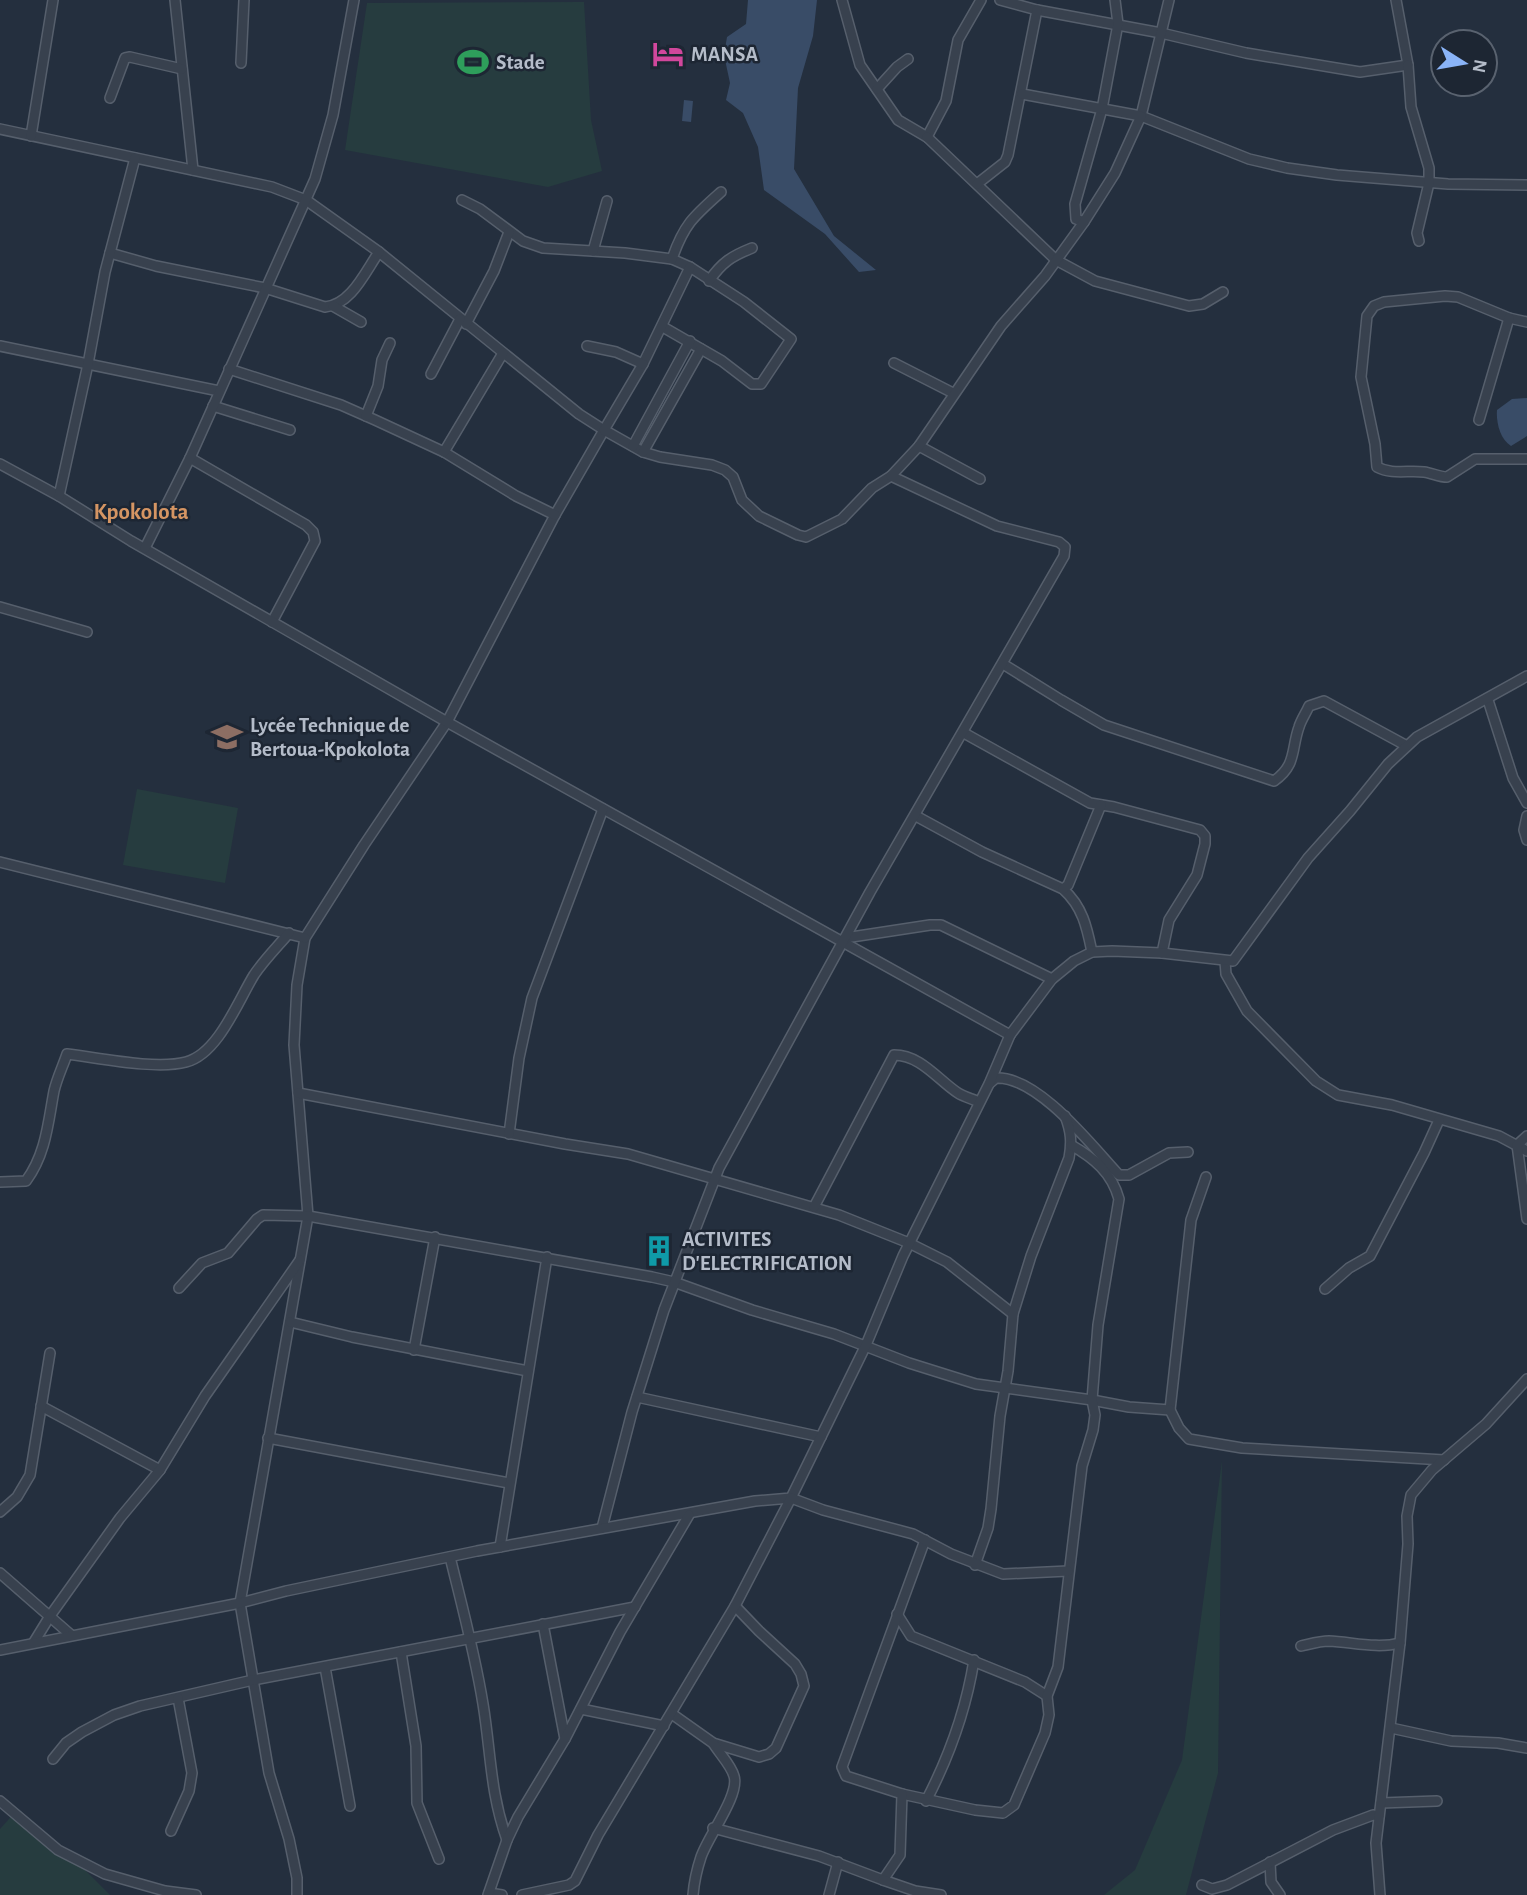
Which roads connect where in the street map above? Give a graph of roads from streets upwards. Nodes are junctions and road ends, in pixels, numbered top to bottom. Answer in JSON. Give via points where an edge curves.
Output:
{"nodes":[{"id":1,"x":53,"y":0,"type":"edge"},
{"id":2,"x":176,"y":0,"type":"edge"},
{"id":3,"x":244,"y":0,"type":"edge"},
{"id":4,"x":354,"y":0,"type":"edge"},
{"id":5,"x":842,"y":0,"type":"edge"},
{"id":6,"x":981,"y":0,"type":"edge"},
{"id":7,"x":1000,"y":0,"type":"edge"},
{"id":8,"x":1115,"y":0,"type":"edge"},
{"id":9,"x":1169,"y":0,"type":"edge"},
{"id":10,"x":1396,"y":0,"type":"edge"},
{"id":11,"x":1038,"y":10,"type":"junction"},
{"id":12,"x":1118,"y":24,"type":"junction"},
{"id":13,"x":1161,"y":33,"type":"junction"},
{"id":14,"x":908,"y":59,"type":"dead end"},
{"id":15,"x":241,"y":63,"type":"dead end"},
{"id":16,"x":1408,"y":65,"type":"junction"},
{"id":17,"x":182,"y":69,"type":"junction"},
{"id":18,"x":877,"y":89,"type":"junction"},
{"id":19,"x":1022,"y":94,"type":"junction"},
{"id":20,"x":110,"y":98,"type":"dead end"},
{"id":21,"x":1102,"y":109,"type":"junction"},
{"id":22,"x":1141,"y":116,"type":"junction"},
{"id":23,"x":0,"y":129,"type":"edge"},
{"id":24,"x":31,"y":136,"type":"junction"},
{"id":25,"x":927,"y":137,"type":"junction"},
{"id":26,"x":135,"y":158,"type":"junction"},
{"id":27,"x":193,"y":170,"type":"junction"},
{"id":28,"x":1429,"y":183,"type":"junction"},
{"id":29,"x":977,"y":184,"type":"junction"},
{"id":30,"x":1527,"y":185,"type":"edge"},
{"id":31,"x":721,"y":192,"type":"dead end"},
{"id":32,"x":306,"y":200,"type":"junction"},
{"id":33,"x":462,"y":200,"type":"dead end"},
{"id":34,"x":607,"y":201,"type":"dead end"},
{"id":35,"x":1084,"y":222,"type":"junction"},
{"id":36,"x":509,"y":232,"type":"junction"},
{"id":37,"x":1419,"y":241,"type":"dead end"},
{"id":38,"x":752,"y":248,"type":"dead end"},
{"id":39,"x":593,"y":251,"type":"junction"},
{"id":40,"x":379,"y":252,"type":"junction"},
{"id":41,"x":110,"y":253,"type":"junction"},
{"id":42,"x":672,"y":259,"type":"junction"},
{"id":43,"x":1056,"y":260,"type":"junction"},
{"id":44,"x":690,"y":267,"type":"junction"},
{"id":45,"x":709,"y":281,"type":"junction"},
{"id":46,"x":265,"y":288,"type":"junction"},
{"id":47,"x":1223,"y":292,"type":"dead end"},
{"id":48,"x":332,"y":306,"type":"junction"},
{"id":49,"x":1509,"y":318,"type":"junction"},
{"id":50,"x":463,"y":321,"type":"junction"},
{"id":51,"x":361,"y":322,"type":"dead end"},
{"id":52,"x":1527,"y":322,"type":"edge"},
{"id":53,"x":663,"y":327,"type":"junction"},
{"id":54,"x":691,"y":341,"type":"junction"},
{"id":55,"x":390,"y":343,"type":"dead end"},
{"id":56,"x":0,"y":346,"type":"edge"},
{"id":57,"x":587,"y":346,"type":"dead end"},
{"id":58,"x":701,"y":349,"type":"junction"},
{"id":59,"x":503,"y":353,"type":"junction"},
{"id":60,"x":894,"y":363,"type":"dead end"},
{"id":61,"x":88,"y":364,"type":"junction"},
{"id":62,"x":643,"y":364,"type":"junction"},
{"id":63,"x":229,"y":369,"type":"junction"},
{"id":64,"x":430,"y":374,"type":"dead end"},
{"id":65,"x":219,"y":391,"type":"junction"},
{"id":66,"x":953,"y":393,"type":"junction"},
{"id":67,"x":213,"y":406,"type":"junction"},
{"id":68,"x":366,"y":416,"type":"junction"},
{"id":69,"x":1479,"y":420,"type":"dead end"},
{"id":70,"x":290,"y":430,"type":"dead end"},
{"id":71,"x":604,"y":430,"type":"junction"},
{"id":72,"x":633,"y":446,"type":"junction"},
{"id":73,"x":919,"y":446,"type":"junction"},
{"id":74,"x":444,"y":452,"type":"junction"},
{"id":75,"x":643,"y":452,"type":"junction"},
{"id":76,"x":190,"y":458,"type":"junction"},
{"id":77,"x":1527,"y":459,"type":"edge"},
{"id":78,"x":0,"y":464,"type":"edge"},
{"id":79,"x":891,"y":476,"type":"junction"},
{"id":80,"x":980,"y":479,"type":"dead end"},
{"id":81,"x":59,"y":496,"type":"junction"},
{"id":82,"x":555,"y":515,"type":"junction"},
{"id":83,"x":145,"y":548,"type":"junction"},
{"id":84,"x":0,"y":607,"type":"edge"},
{"id":85,"x":272,"y":622,"type":"junction"},
{"id":86,"x":87,"y":632,"type":"dead end"},
{"id":87,"x":1003,"y":664,"type":"junction"},
{"id":88,"x":1527,"y":676,"type":"edge"},
{"id":89,"x":1488,"y":700,"type":"junction"},
{"id":90,"x":447,"y":722,"type":"junction"},
{"id":91,"x":964,"y":733,"type":"junction"},
{"id":92,"x":1407,"y":746,"type":"junction"},
{"id":93,"x":1527,"y":803,"type":"edge"},
{"id":94,"x":1101,"y":805,"type":"junction"},
{"id":95,"x":603,"y":808,"type":"junction"},
{"id":96,"x":916,"y":816,"type":"junction"},
{"id":97,"x":1527,"y":816,"type":"edge"},
{"id":98,"x":1527,"y":840,"type":"edge"},
{"id":99,"x":0,"y":862,"type":"edge"},
{"id":100,"x":1063,"y":889,"type":"junction"},
{"id":101,"x":289,"y":933,"type":"junction"},
{"id":102,"x":305,"y":938,"type":"junction"},
{"id":103,"x":844,"y":940,"type":"junction"},
{"id":104,"x":1092,"y":952,"type":"junction"},
{"id":105,"x":1161,"y":953,"type":"junction"},
{"id":106,"x":1225,"y":961,"type":"junction"},
{"id":107,"x":1052,"y":979,"type":"junction"},
{"id":108,"x":1010,"y":1035,"type":"junction"},
{"id":109,"x":989,"y":1084,"type":"junction"},
{"id":110,"x":299,"y":1093,"type":"junction"},
{"id":111,"x":979,"y":1102,"type":"junction"},
{"id":112,"x":1065,"y":1116,"type":"junction"},
{"id":113,"x":1439,"y":1120,"type":"junction"},
{"id":114,"x":509,"y":1134,"type":"junction"},
{"id":115,"x":1527,"y":1136,"type":"edge"},
{"id":116,"x":1071,"y":1145,"type":"junction"},
{"id":117,"x":1517,"y":1145,"type":"junction"},
{"id":118,"x":1527,"y":1151,"type":"edge"},
{"id":119,"x":1188,"y":1152,"type":"dead end"},
{"id":120,"x":715,"y":1177,"type":"junction"},
{"id":121,"x":1206,"y":1177,"type":"dead end"},
{"id":122,"x":0,"y":1182,"type":"edge"},
{"id":123,"x":814,"y":1207,"type":"junction"},
{"id":124,"x":308,"y":1216,"type":"junction"},
{"id":125,"x":1527,"y":1219,"type":"edge"},
{"id":126,"x":435,"y":1237,"type":"junction"},
{"id":127,"x":909,"y":1243,"type":"junction"},
{"id":128,"x":547,"y":1256,"type":"junction"},
{"id":129,"x":301,"y":1259,"type":"junction"},
{"id":130,"x":674,"y":1282,"type":"junction"},
{"id":131,"x":179,"y":1288,"type":"dead end"},
{"id":132,"x":1325,"y":1289,"type":"dead end"},
{"id":133,"x":1013,"y":1314,"type":"junction"},
{"id":134,"x":290,"y":1322,"type":"junction"},
{"id":135,"x":866,"y":1345,"type":"junction"},
{"id":136,"x":414,"y":1350,"type":"junction"},
{"id":137,"x":50,"y":1353,"type":"dead end"},
{"id":138,"x":528,"y":1371,"type":"junction"},
{"id":139,"x":1527,"y":1379,"type":"edge"},
{"id":140,"x":1005,"y":1389,"type":"junction"},
{"id":141,"x":637,"y":1397,"type":"junction"},
{"id":142,"x":1092,"y":1400,"type":"junction"},
{"id":143,"x":41,"y":1406,"type":"junction"},
{"id":144,"x":1170,"y":1410,"type":"junction"},
{"id":145,"x":821,"y":1437,"type":"junction"},
{"id":146,"x":268,"y":1438,"type":"junction"},
{"id":147,"x":1444,"y":1460,"type":"junction"},
{"id":148,"x":160,"y":1470,"type":"junction"},
{"id":149,"x":509,"y":1483,"type":"junction"},
{"id":150,"x":791,"y":1498,"type":"junction"},
{"id":151,"x":0,"y":1512,"type":"edge"},
{"id":152,"x":689,"y":1515,"type":"junction"},
{"id":153,"x":602,"y":1528,"type":"junction"},
{"id":154,"x":925,"y":1540,"type":"junction"},
{"id":155,"x":500,"y":1547,"type":"junction"},
{"id":156,"x":450,"y":1557,"type":"junction"},
{"id":157,"x":975,"y":1565,"type":"junction"},
{"id":158,"x":1068,"y":1571,"type":"junction"},
{"id":159,"x":0,"y":1573,"type":"edge"},
{"id":160,"x":240,"y":1604,"type":"junction"},
{"id":161,"x":735,"y":1606,"type":"junction"},
{"id":162,"x":635,"y":1607,"type":"junction"},
{"id":163,"x":897,"y":1614,"type":"junction"},
{"id":164,"x":50,"y":1616,"type":"junction"},
{"id":165,"x":542,"y":1624,"type":"junction"},
{"id":166,"x":71,"y":1635,"type":"junction"},
{"id":167,"x":471,"y":1639,"type":"junction"},
{"id":168,"x":34,"y":1642,"type":"junction"},
{"id":169,"x":1400,"y":1643,"type":"junction"},
{"id":170,"x":1301,"y":1646,"type":"dead end"},
{"id":171,"x":0,"y":1650,"type":"edge"},
{"id":172,"x":401,"y":1652,"type":"junction"},
{"id":173,"x":974,"y":1660,"type":"junction"},
{"id":174,"x":325,"y":1667,"type":"junction"},
{"id":175,"x":253,"y":1680,"type":"junction"},
{"id":176,"x":1047,"y":1696,"type":"junction"},
{"id":177,"x":178,"y":1698,"type":"junction"},
{"id":178,"x":581,"y":1709,"type":"junction"},
{"id":179,"x":671,"y":1714,"type":"junction"},
{"id":180,"x":664,"y":1726,"type":"junction"},
{"id":181,"x":1391,"y":1728,"type":"junction"},
{"id":182,"x":565,"y":1739,"type":"junction"},
{"id":183,"x":713,"y":1744,"type":"junction"},
{"id":184,"x":1527,"y":1748,"type":"edge"},
{"id":185,"x":53,"y":1759,"type":"dead end"},
{"id":186,"x":902,"y":1794,"type":"junction"},
{"id":187,"x":0,"y":1801,"type":"edge"},
{"id":188,"x":926,"y":1801,"type":"junction"},
{"id":189,"x":1437,"y":1801,"type":"dead end"},
{"id":190,"x":1381,"y":1802,"type":"junction"},
{"id":191,"x":349,"y":1806,"type":"dead end"},
{"id":192,"x":1379,"y":1816,"type":"junction"},
{"id":193,"x":713,"y":1828,"type":"junction"},
{"id":194,"x":171,"y":1831,"type":"dead end"},
{"id":195,"x":507,"y":1840,"type":"junction"},
{"id":196,"x":439,"y":1859,"type":"dead end"},
{"id":197,"x":1270,"y":1862,"type":"junction"},
{"id":198,"x":838,"y":1863,"type":"junction"},
{"id":199,"x":883,"y":1880,"type":"junction"},
{"id":200,"x":1202,"y":1885,"type":"dead end"},
{"id":201,"x":489,"y":1894,"type":"edge"},
{"id":202,"x":196,"y":1895,"type":"edge"},
{"id":203,"x":297,"y":1895,"type":"edge"},
{"id":204,"x":502,"y":1895,"type":"edge"},
{"id":205,"x":522,"y":1895,"type":"edge"},
{"id":206,"x":693,"y":1895,"type":"edge"},
{"id":207,"x":829,"y":1895,"type":"edge"},
{"id":208,"x":941,"y":1895,"type":"edge"},
{"id":209,"x":1280,"y":1895,"type":"edge"},
{"id":210,"x":1380,"y":1895,"type":"edge"}],
"edges":[{"from":1,"to":24,"type":"street"},
{"from":2,"to":17,"type":"street"},
{"from":3,"to":15,"type":"street"},
{"from":4,"to":32,"type":"street","via":[[333,115]]},
{"from":5,"to":18,"type":"street","via":[[860,65]]},
{"from":6,"to":25,"type":"street","via":[[958,40],[946,101]]},
{"from":7,"to":11,"type":"street"},
{"from":8,"to":12,"type":"street"},
{"from":9,"to":13,"type":"street"},
{"from":10,"to":16,"type":"street"},
{"from":11,"to":12,"type":"street"},
{"from":11,"to":19,"type":"street"},
{"from":12,"to":13,"type":"street"},
{"from":12,"to":21,"type":"street"},
{"from":13,"to":16,"type":"street","via":[[1360,72]]},
{"from":13,"to":22,"type":"street"},
{"from":14,"to":18,"type":"street"},
{"from":16,"to":28,"type":"street","via":[[1411,107],[1427,156]]},
{"from":17,"to":20,"type":"street","via":[[125,58]]},
{"from":17,"to":27,"type":"street"},
{"from":18,"to":25,"type":"street","via":[[898,120]]},
{"from":19,"to":21,"type":"street"},
{"from":19,"to":29,"type":"street","via":[[1009,155]]},
{"from":21,"to":22,"type":"street"},
{"from":21,"to":35,"type":"street","via":[[1075,204],[1076,219]]},
{"from":22,"to":28,"type":"street","via":[[1274,165]]},
{"from":22,"to":35,"type":"street","via":[[1115,173]]},
{"from":23,"to":24,"type":"street"},
{"from":24,"to":26,"type":"street"},
{"from":25,"to":29,"type":"street"},
{"from":26,"to":27,"type":"street"},
{"from":26,"to":41,"type":"street"},
{"from":27,"to":32,"type":"street","via":[[272,187]]},
{"from":28,"to":30,"type":"street"},
{"from":28,"to":37,"type":"street"},
{"from":29,"to":43,"type":"street"},
{"from":31,"to":42,"type":"street","via":[[689,221]]},
{"from":32,"to":40,"type":"street"},
{"from":32,"to":46,"type":"street"},
{"from":33,"to":36,"type":"street"},
{"from":34,"to":39,"type":"street"},
{"from":35,"to":43,"type":"street"},
{"from":36,"to":39,"type":"street","via":[[543,248]]},
{"from":36,"to":50,"type":"street","via":[[494,271]]},
{"from":38,"to":45,"type":"street","via":[[734,254]]},
{"from":39,"to":42,"type":"street"},
{"from":40,"to":48,"type":"street","via":[[346,299]]},
{"from":40,"to":50,"type":"street"},
{"from":41,"to":46,"type":"street"},
{"from":41,"to":61,"type":"street"},
{"from":42,"to":44,"type":"street"},
{"from":43,"to":47,"type":"street","via":[[1095,281],[1189,306]]},
{"from":43,"to":66,"type":"street"},
{"from":44,"to":45,"type":"street"},
{"from":44,"to":53,"type":"street"},
{"from":45,"to":58,"type":"street","via":[[791,339],[757,385]]},
{"from":46,"to":48,"type":"street","via":[[318,306]]},
{"from":46,"to":63,"type":"street"},
{"from":48,"to":51,"type":"street"},
{"from":49,"to":52,"type":"street"},
{"from":49,"to":69,"type":"street"},
{"from":49,"to":77,"type":"street","via":[[1458,297],[1384,302],[1367,316],[1361,377],[1380,470],[1447,477],[1475,459]]},
{"from":50,"to":59,"type":"street"},
{"from":50,"to":64,"type":"street"},
{"from":53,"to":54,"type":"street"},
{"from":53,"to":62,"type":"street"},
{"from":54,"to":58,"type":"street"},
{"from":54,"to":72,"type":"street"},
{"from":55,"to":68,"type":"street"},
{"from":56,"to":61,"type":"street"},
{"from":57,"to":62,"type":"street"},
{"from":58,"to":75,"type":"street"},
{"from":59,"to":71,"type":"street"},
{"from":59,"to":74,"type":"street"},
{"from":60,"to":66,"type":"street"},
{"from":61,"to":65,"type":"street"},
{"from":61,"to":81,"type":"street"},
{"from":62,"to":71,"type":"street"},
{"from":63,"to":65,"type":"street"},
{"from":63,"to":68,"type":"street"},
{"from":65,"to":67,"type":"street"},
{"from":66,"to":73,"type":"street"},
{"from":67,"to":70,"type":"street"},
{"from":67,"to":76,"type":"street"},
{"from":68,"to":74,"type":"street"},
{"from":71,"to":72,"type":"street"},
{"from":71,"to":82,"type":"street"},
{"from":72,"to":75,"type":"street"},
{"from":73,"to":79,"type":"street"},
{"from":73,"to":80,"type":"street"},
{"from":74,"to":82,"type":"street"},
{"from":75,"to":79,"type":"street","via":[[725,470],[733,477],[742,500],[759,516],[806,537],[842,519],[872,488]]},
{"from":76,"to":83,"type":"street"},
{"from":76,"to":85,"type":"street","via":[[313,532],[315,541]]},
{"from":78,"to":81,"type":"street"},
{"from":79,"to":87,"type":"street","via":[[997,526],[1065,547]]},
{"from":81,"to":83,"type":"street"},
{"from":82,"to":90,"type":"street"},
{"from":83,"to":85,"type":"street"},
{"from":84,"to":86,"type":"street"},
{"from":85,"to":90,"type":"street"},
{"from":87,"to":91,"type":"street"},
{"from":87,"to":92,"type":"street","via":[[1104,725],[1275,781],[1293,758],[1309,706],[1324,701]]},
{"from":88,"to":89,"type":"street"},
{"from":89,"to":92,"type":"street"},
{"from":89,"to":93,"type":"street","via":[[1513,778]]},
{"from":90,"to":95,"type":"street"},
{"from":90,"to":102,"type":"street"},
{"from":91,"to":94,"type":"street"},
{"from":91,"to":96,"type":"street"},
{"from":92,"to":106,"type":"street","via":[[1308,858],[1233,961]]},
{"from":94,"to":100,"type":"street"},
{"from":94,"to":105,"type":"street","via":[[1200,830],[1205,836],[1197,875],[1169,920]]},
{"from":95,"to":103,"type":"street"},
{"from":95,"to":114,"type":"street","via":[[532,998]]},
{"from":96,"to":100,"type":"street"},
{"from":96,"to":103,"type":"street"},
{"from":97,"to":98,"type":"street"},
{"from":99,"to":101,"type":"street"},
{"from":100,"to":104,"type":"street","via":[[1084,917]]},
{"from":101,"to":102,"type":"street"},
{"from":101,"to":122,"type":"street","via":[[255,973],[213,1044],[197,1058],[155,1064],[67,1054],[37,1166],[26,1181]]},
{"from":102,"to":110,"type":"street","via":[[294,1045]]},
{"from":103,"to":107,"type":"street","via":[[941,925]]},
{"from":103,"to":108,"type":"street"},
{"from":103,"to":120,"type":"street"},
{"from":104,"to":105,"type":"street"},
{"from":104,"to":107,"type":"street"},
{"from":105,"to":106,"type":"street"},
{"from":106,"to":113,"type":"street","via":[[1226,974],[1247,1011],[1316,1081],[1338,1095]]},
{"from":107,"to":108,"type":"street"},
{"from":108,"to":109,"type":"street"},
{"from":109,"to":111,"type":"street"},
{"from":109,"to":112,"type":"street","via":[[996,1078],[1015,1079]]},
{"from":110,"to":114,"type":"street"},
{"from":110,"to":124,"type":"street"},
{"from":111,"to":123,"type":"street","via":[[958,1093],[921,1063],[894,1055]]},
{"from":111,"to":127,"type":"street"},
{"from":112,"to":116,"type":"street"},
{"from":112,"to":119,"type":"street","via":[[1119,1175],[1129,1175],[1169,1153]]},
{"from":113,"to":117,"type":"street"},
{"from":113,"to":132,"type":"street","via":[[1370,1255]]},
{"from":114,"to":120,"type":"street","via":[[628,1154]]},
{"from":115,"to":117,"type":"street"},
{"from":116,"to":133,"type":"street"},
{"from":116,"to":142,"type":"street","via":[[1093,1157],[1115,1183],[1119,1199],[1098,1325]]},
{"from":117,"to":118,"type":"street"},
{"from":117,"to":125,"type":"street"},
{"from":120,"to":123,"type":"street"},
{"from":120,"to":130,"type":"street"},
{"from":121,"to":144,"type":"street","via":[[1191,1220]]},
{"from":123,"to":127,"type":"street"},
{"from":124,"to":126,"type":"street"},
{"from":124,"to":129,"type":"street"},
{"from":124,"to":131,"type":"street","via":[[263,1215],[228,1253],[202,1263]]},
{"from":126,"to":128,"type":"street"},
{"from":126,"to":136,"type":"street"},
{"from":127,"to":133,"type":"street","via":[[947,1262]]},
{"from":127,"to":135,"type":"street"},
{"from":128,"to":130,"type":"street"},
{"from":128,"to":138,"type":"street"},
{"from":129,"to":134,"type":"street"},
{"from":129,"to":148,"type":"street","via":[[205,1396]]},
{"from":130,"to":135,"type":"street"},
{"from":130,"to":141,"type":"street"},
{"from":133,"to":140,"type":"street"},
{"from":134,"to":136,"type":"street"},
{"from":134,"to":146,"type":"street"},
{"from":135,"to":140,"type":"street","via":[[909,1363]]},
{"from":135,"to":145,"type":"street"},
{"from":136,"to":138,"type":"street"},
{"from":137,"to":143,"type":"street"},
{"from":138,"to":149,"type":"street"},
{"from":139,"to":147,"type":"street","via":[[1486,1424]]},
{"from":140,"to":142,"type":"street"},
{"from":140,"to":157,"type":"street","via":[[988,1528]]},
{"from":141,"to":145,"type":"street"},
{"from":141,"to":153,"type":"street"},
{"from":142,"to":144,"type":"street"},
{"from":142,"to":158,"type":"street","via":[[1093,1430],[1082,1466]]},
{"from":143,"to":148,"type":"street"},
{"from":143,"to":151,"type":"street","via":[[30,1475]]},
{"from":144,"to":147,"type":"street","via":[[1189,1439],[1242,1448]]},
{"from":145,"to":150,"type":"street"},
{"from":146,"to":149,"type":"street"},
{"from":146,"to":160,"type":"street"},
{"from":147,"to":169,"type":"street","via":[[1411,1495]]},
{"from":148,"to":164,"type":"street"},
{"from":149,"to":155,"type":"street"},
{"from":150,"to":152,"type":"street"},
{"from":150,"to":154,"type":"street"},
{"from":150,"to":161,"type":"street"},
{"from":152,"to":153,"type":"street"},
{"from":152,"to":162,"type":"street"},
{"from":153,"to":155,"type":"street"},
{"from":154,"to":157,"type":"street"},
{"from":154,"to":163,"type":"street"},
{"from":155,"to":156,"type":"street"},
{"from":156,"to":160,"type":"street"},
{"from":156,"to":167,"type":"street"},
{"from":157,"to":158,"type":"street","via":[[1012,1575]]},
{"from":158,"to":176,"type":"street","via":[[1058,1667]]},
{"from":159,"to":164,"type":"street"},
{"from":160,"to":166,"type":"street"},
{"from":160,"to":175,"type":"street"},
{"from":161,"to":179,"type":"street"},
{"from":161,"to":183,"type":"street","via":[[795,1664],[804,1686],[769,1755],[759,1757]]},
{"from":162,"to":165,"type":"street"},
{"from":162,"to":178,"type":"street"},
{"from":163,"to":173,"type":"street","via":[[911,1636]]},
{"from":163,"to":186,"type":"street","via":[[842,1768],[846,1776]]},
{"from":164,"to":166,"type":"street"},
{"from":164,"to":168,"type":"street"},
{"from":165,"to":167,"type":"street"},
{"from":165,"to":182,"type":"street"},
{"from":166,"to":168,"type":"street"},
{"from":167,"to":172,"type":"street"},
{"from":167,"to":195,"type":"street","via":[[491,1783]]},
{"from":168,"to":171,"type":"street"},
{"from":169,"to":170,"type":"street","via":[[1328,1641]]},
{"from":169,"to":181,"type":"street"},
{"from":172,"to":174,"type":"street"},
{"from":172,"to":196,"type":"street","via":[[416,1746],[417,1803]]},
{"from":173,"to":176,"type":"street"},
{"from":173,"to":188,"type":"street","via":[[953,1746]]},
{"from":174,"to":175,"type":"street"},
{"from":174,"to":191,"type":"street"},
{"from":175,"to":177,"type":"street"},
{"from":175,"to":203,"type":"street"},
{"from":176,"to":188,"type":"street","via":[[1045,1733],[1009,1810],[997,1814]]},
{"from":177,"to":185,"type":"street","via":[[114,1715],[66,1743]]},
{"from":177,"to":194,"type":"street","via":[[192,1773]]},
{"from":178,"to":180,"type":"street"},
{"from":178,"to":182,"type":"street"},
{"from":179,"to":180,"type":"street"},
{"from":179,"to":183,"type":"street"},
{"from":180,"to":205,"type":"street","via":[[575,1881]]},
{"from":181,"to":184,"type":"street","via":[[1451,1741]]},
{"from":181,"to":190,"type":"street"},
{"from":182,"to":195,"type":"street"},
{"from":183,"to":193,"type":"street","via":[[734,1776],[735,1789]]},
{"from":186,"to":188,"type":"street"},
{"from":186,"to":199,"type":"street","via":[[900,1855]]},
{"from":187,"to":202,"type":"street","via":[[58,1850],[106,1874]]},
{"from":189,"to":190,"type":"street"},
{"from":190,"to":192,"type":"street"},
{"from":192,"to":197,"type":"street","via":[[1333,1830]]},
{"from":192,"to":210,"type":"street"},
{"from":193,"to":198,"type":"street"},
{"from":193,"to":206,"type":"street","via":[[700,1857]]},
{"from":195,"to":201,"type":"street"},
{"from":197,"to":200,"type":"street","via":[[1227,1885]]},
{"from":197,"to":209,"type":"street","via":[[1271,1882]]},
{"from":198,"to":199,"type":"street"},
{"from":198,"to":207,"type":"street"},
{"from":199,"to":208,"type":"street"},
{"from":201,"to":204,"type":"street"}]}
